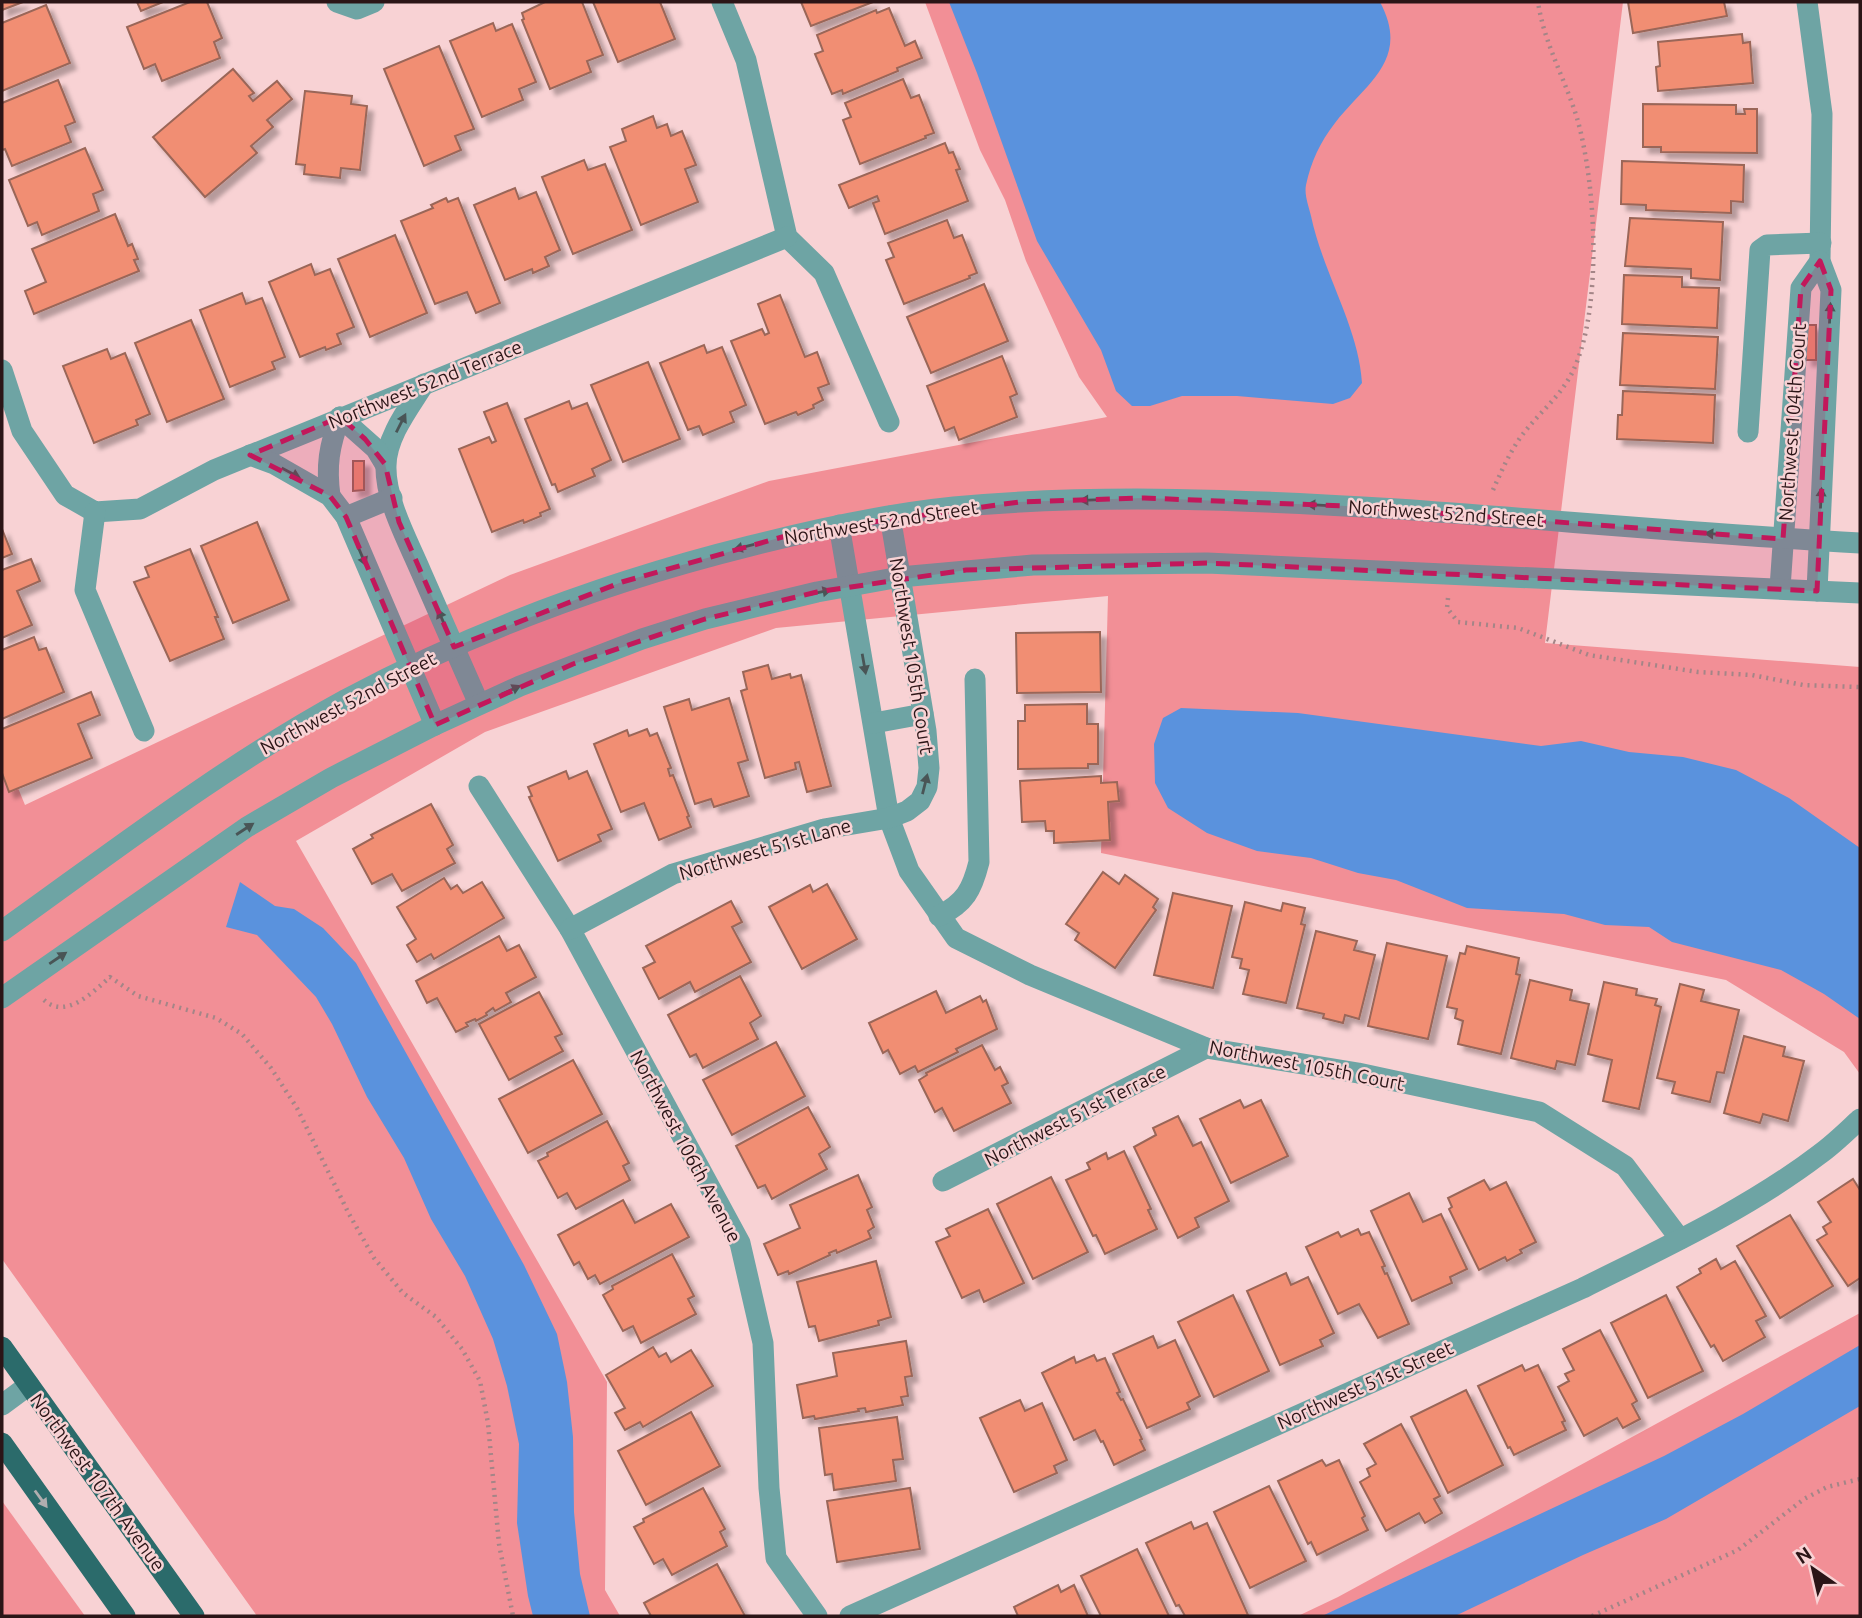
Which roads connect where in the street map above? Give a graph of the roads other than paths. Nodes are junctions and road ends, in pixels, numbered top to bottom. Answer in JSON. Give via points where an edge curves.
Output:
{"nodes":[{"id":1,"x":337,"y":2,"type":"edge"},
{"id":2,"x":374,"y":2,"type":"edge"},
{"id":3,"x":722,"y":2,"type":"edge"},
{"id":4,"x":1807,"y":2,"type":"edge"},
{"id":5,"x":788,"y":237,"type":"junction"},
{"id":6,"x":1821,"y":252,"type":"junction"},
{"id":7,"x":2,"y":370,"type":"edge"},
{"id":8,"x":424,"y":384,"type":"junction"},
{"id":9,"x":340,"y":417,"type":"junction"},
{"id":10,"x":889,"y":422,"type":"dead end"},
{"id":11,"x":1748,"y":432,"type":"dead end"},
{"id":12,"x":250,"y":455,"type":"junction"},
{"id":13,"x":385,"y":464,"type":"junction"},
{"id":14,"x":330,"y":496,"type":"junction"},
{"id":15,"x":392,"y":498,"type":"junction"},
{"id":16,"x":95,"y":512,"type":"junction"},
{"id":17,"x":890,"y":516,"type":"junction"},
{"id":18,"x":345,"y":517,"type":"junction"},
{"id":19,"x":839,"y":525,"type":"junction"},
{"id":20,"x":1783,"y":539,"type":"junction"},
{"id":21,"x":1819,"y":541,"type":"junction"},
{"id":22,"x":1860,"y":543,"type":"edge"},
{"id":23,"x":900,"y":577,"type":"junction"},
{"id":24,"x":850,"y":586,"type":"junction"},
{"id":25,"x":1780,"y":588,"type":"junction"},
{"id":26,"x":1817,"y":591,"type":"junction"},
{"id":27,"x":1860,"y":593,"type":"edge"},
{"id":28,"x":454,"y":647,"type":"junction"},
{"id":29,"x":410,"y":668,"type":"junction"},
{"id":30,"x":975,"y":679,"type":"dead end"},
{"id":31,"x":479,"y":704,"type":"junction"},
{"id":32,"x":923,"y":715,"type":"junction"},
{"id":33,"x":874,"y":723,"type":"junction"},
{"id":34,"x":435,"y":725,"type":"junction"},
{"id":35,"x":145,"y":731,"type":"dead end"},
{"id":36,"x":479,"y":786,"type":"dead end"},
{"id":37,"x":889,"y":818,"type":"junction"},
{"id":38,"x":939,"y":916,"type":"junction"},
{"id":39,"x":570,"y":929,"type":"junction"},
{"id":40,"x":2,"y":931,"type":"edge"},
{"id":41,"x":2,"y":998,"type":"edge"},
{"id":42,"x":1206,"y":1048,"type":"junction"},
{"id":43,"x":1860,"y":1119,"type":"edge"},
{"id":44,"x":943,"y":1181,"type":"dead end"},
{"id":45,"x":1681,"y":1239,"type":"junction"},
{"id":46,"x":2,"y":1348,"type":"edge"},
{"id":47,"x":29,"y":1385,"type":"junction"},
{"id":48,"x":2,"y":1405,"type":"edge"},
{"id":49,"x":2,"y":1443,"type":"edge"},
{"id":50,"x":125,"y":1616,"type":"edge"},
{"id":51,"x":194,"y":1616,"type":"edge"},
{"id":52,"x":817,"y":1616,"type":"edge"},
{"id":53,"x":850,"y":1616,"type":"edge"}],
"edges":[{"from":1,"to":2,"type":"street","via":[[357,9]]},
{"from":3,"to":5,"type":"street","via":[[746,60]]},
{"from":4,"to":6,"type":"street","name":"Northwest 104th Court","via":[[1822,114]]},
{"from":5,"to":8,"type":"street","name":"Northwest 52nd Terrace"},
{"from":5,"to":10,"type":"street","via":[[824,273]]},
{"from":6,"to":11,"type":"street","via":[[1767,245],[1760,250]]},
{"from":6,"to":20,"type":"street","name":"Northwest 104th Court","via":[[1801,288]]},
{"from":21,"to":6,"type":"street","name":"Northwest 104th Court","one_way":true,"via":[[1830,290]]},
{"from":7,"to":16,"type":"street","via":[[22,431],[65,495]]},
{"from":8,"to":9,"type":"street","name":"Northwest 52nd Terrace"},
{"from":13,"to":8,"type":"street","one_way":true,"via":[[402,419]]},
{"from":9,"to":12,"type":"street","name":"Northwest 52nd Terrace"},
{"from":9,"to":13,"type":"street","via":[[376,449]]},
{"from":9,"to":14,"type":"street","via":[[330,443]]},
{"from":12,"to":14,"type":"street","one_way":true},
{"from":12,"to":16,"type":"street","name":"Northwest 52nd Terrace","via":[[140,509]]},
{"from":13,"to":15,"type":"street"},
{"from":14,"to":18,"type":"street"},
{"from":15,"to":18,"type":"street"},
{"from":28,"to":15,"type":"street","one_way":true},
{"from":16,"to":35,"type":"street","via":[[85,590]]},
{"from":17,"to":19,"type":"street","name":"Northwest 52nd Street"},
{"from":20,"to":17,"type":"street","name":"Northwest 52nd Street","one_way":true,"via":[[1483,514],[1144,498],[1019,502]]},
{"from":17,"to":23,"type":"street","name":"Northwest 105th Court"},
{"from":18,"to":29,"type":"street","one_way":true},
{"from":19,"to":24,"type":"street","name":"Northwest 105th Court"},
{"from":19,"to":28,"type":"street","name":"Northwest 52nd Street","one_way":true,"via":[[634,578]]},
{"from":20,"to":21,"type":"street","name":"Northwest 52nd Street"},
{"from":20,"to":25,"type":"street","name":"Northwest 104th Court"},
{"from":21,"to":22,"type":"street","name":"Northwest 52nd Street"},
{"from":21,"to":26,"type":"street","name":"Northwest 104th Court"},
{"from":23,"to":24,"type":"street"},
{"from":23,"to":25,"type":"street","via":[[1033,565],[1206,563]]},
{"from":23,"to":32,"type":"street","name":"Northwest 105th Court"},
{"from":31,"to":24,"type":"street","one_way":true,"via":[[642,639],[764,604]]},
{"from":24,"to":33,"type":"street","name":"Northwest 105th Court","one_way":true},
{"from":25,"to":26,"type":"street"},
{"from":26,"to":27,"type":"street"},
{"from":28,"to":29,"type":"street","name":"Northwest 52nd Street"},
{"from":28,"to":31,"type":"street"},
{"from":29,"to":34,"type":"street"},
{"from":29,"to":40,"type":"street","name":"Northwest 52nd Street","via":[[305,722],[225,771]]},
{"from":30,"to":38,"type":"street","via":[[979,862],[973,887],[955,908]]},
{"from":31,"to":34,"type":"street"},
{"from":32,"to":33,"type":"street"},
{"from":37,"to":32,"type":"street","name":"Northwest 105th Court","one_way":true,"via":[[920,801],[927,787]]},
{"from":33,"to":37,"type":"street","name":"Northwest 105th Court"},
{"from":41,"to":34,"type":"street","one_way":true,"via":[[247,827]]},
{"from":36,"to":39,"type":"street","name":"Northwest 106th Avenue"},
{"from":37,"to":38,"type":"street","name":"Northwest 105th Court","via":[[909,871]]},
{"from":37,"to":39,"type":"street","name":"Northwest 51st Lane","via":[[824,829],[673,874]]},
{"from":38,"to":42,"type":"street","name":"Northwest 105th Court","via":[[957,938],[1030,975]]},
{"from":39,"to":52,"type":"street","name":"Northwest 106th Avenue","via":[[740,1243],[763,1342],[776,1558]]},
{"from":42,"to":44,"type":"street","name":"Northwest 51st Terrace"},
{"from":42,"to":45,"type":"street","name":"Northwest 105th Court","via":[[1358,1073],[1539,1112],[1625,1166]]},
{"from":43,"to":45,"type":"street","name":"Northwest 51st Street","via":[[1821,1154]]},
{"from":45,"to":53,"type":"street","name":"Northwest 51st Street","via":[[1583,1288]]},
{"from":46,"to":47,"type":"main road","name":"Northwest 107th Avenue"},
{"from":47,"to":48,"type":"street"},
{"from":47,"to":51,"type":"main road","name":"Northwest 107th Avenue"},
{"from":49,"to":50,"type":"main road","one_way":true}]}
